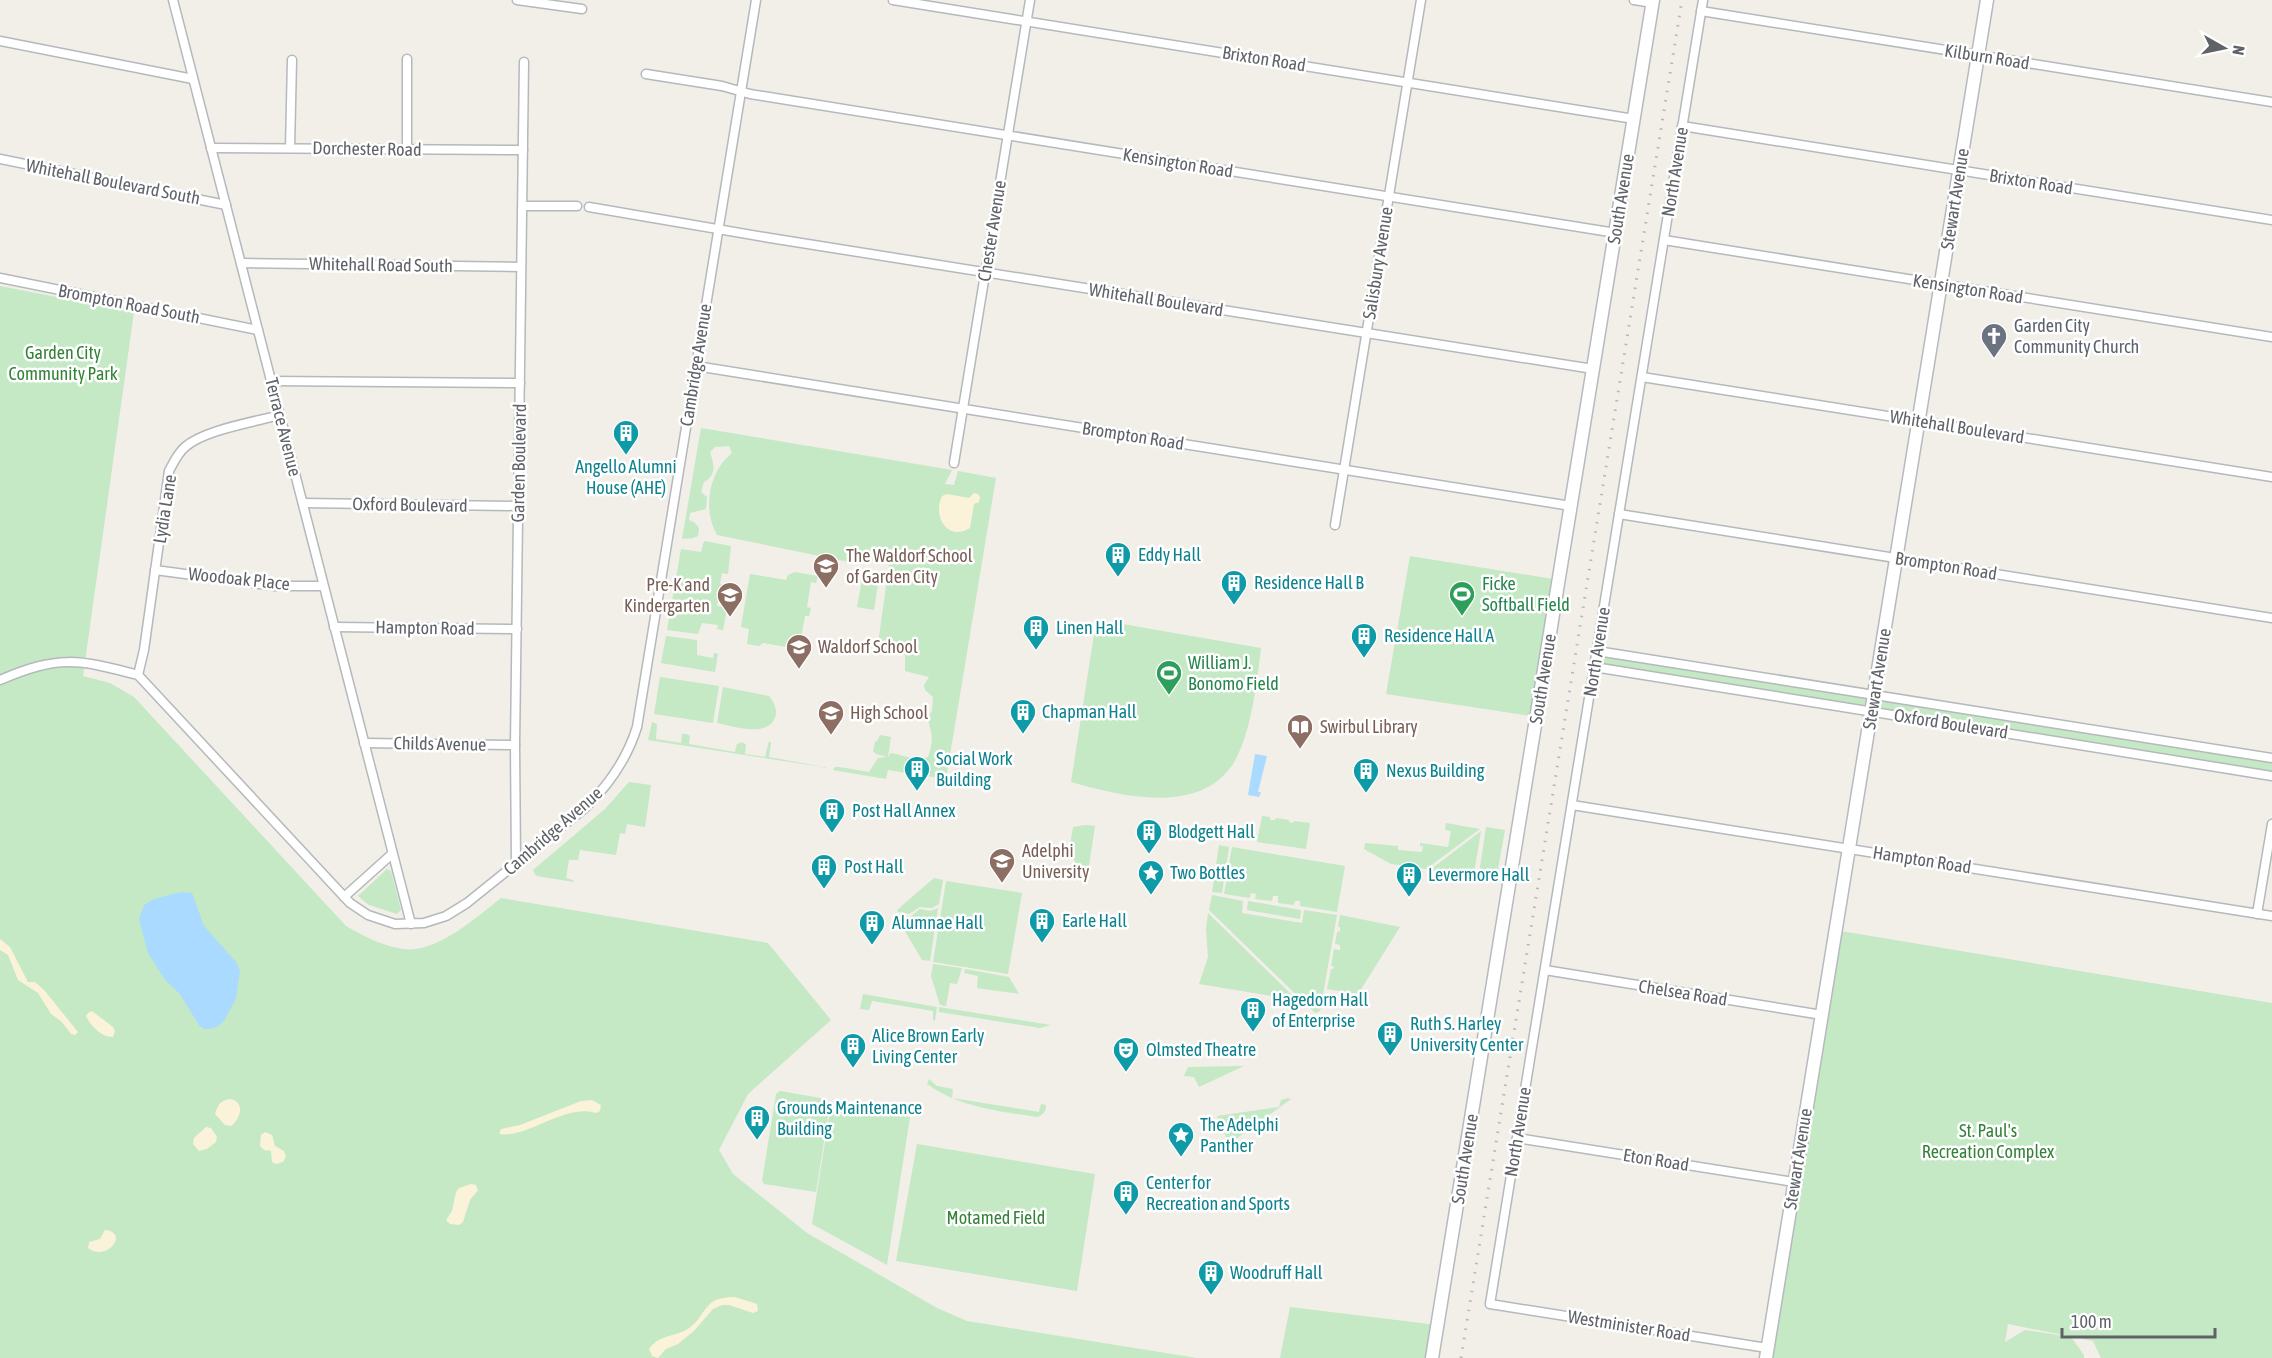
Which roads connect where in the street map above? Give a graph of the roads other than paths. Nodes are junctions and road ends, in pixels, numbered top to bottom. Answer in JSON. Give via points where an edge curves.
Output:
{"nodes":[{"id":1,"x":173,"y":0,"type":"edge"},
{"id":2,"x":517,"y":0,"type":"edge"},
{"id":3,"x":756,"y":0,"type":"edge"},
{"id":4,"x":893,"y":0,"type":"edge"},
{"id":5,"x":1030,"y":0,"type":"edge"},
{"id":6,"x":1421,"y":0,"type":"edge"},
{"id":7,"x":1634,"y":0,"type":"edge"},
{"id":8,"x":1703,"y":0,"type":"edge"},
{"id":9,"x":1987,"y":0,"type":"edge"},
{"id":10,"x":1653,"y":2,"type":"edge"},
{"id":11,"x":582,"y":9,"type":"dead end"},
{"id":12,"x":1701,"y":11,"type":"junction"},
{"id":13,"x":1026,"y":21,"type":"junction"},
{"id":14,"x":0,"y":41,"type":"edge"},
{"id":15,"x":1978,"y":56,"type":"junction"},
{"id":16,"x":292,"y":60,"type":"dead end"},
{"id":17,"x":407,"y":60,"type":"dead end"},
{"id":18,"x":524,"y":62,"type":"dead end"},
{"id":19,"x":646,"y":74,"type":"dead end"},
{"id":20,"x":193,"y":79,"type":"junction"},
{"id":21,"x":1407,"y":82,"type":"junction"},
{"id":22,"x":740,"y":91,"type":"junction"},
{"id":23,"x":2272,"y":102,"type":"edge"},
{"id":24,"x":1634,"y":118,"type":"junction"},
{"id":25,"x":1683,"y":126,"type":"junction"},
{"id":26,"x":1008,"y":136,"type":"junction"},
{"id":27,"x":211,"y":148,"type":"junction"},
{"id":28,"x":290,"y":148,"type":"junction"},
{"id":29,"x":407,"y":149,"type":"junction"},
{"id":30,"x":523,"y":150,"type":"junction"},
{"id":31,"x":0,"y":159,"type":"edge"},
{"id":32,"x":1959,"y":170,"type":"junction"},
{"id":33,"x":1389,"y":196,"type":"junction"},
{"id":34,"x":226,"y":205,"type":"junction"},
{"id":35,"x":523,"y":206,"type":"junction"},
{"id":36,"x":577,"y":206,"type":"dead end"},
{"id":37,"x":589,"y":207,"type":"dead end"},
{"id":38,"x":2272,"y":220,"type":"edge"},
{"id":39,"x":719,"y":229,"type":"junction"},
{"id":40,"x":1616,"y":233,"type":"junction"},
{"id":41,"x":1664,"y":240,"type":"junction"},
{"id":42,"x":241,"y":263,"type":"junction"},
{"id":43,"x":521,"y":267,"type":"junction"},
{"id":44,"x":985,"y":272,"type":"junction"},
{"id":45,"x":0,"y":278,"type":"edge"},
{"id":46,"x":1941,"y":285,"type":"junction"},
{"id":47,"x":258,"y":330,"type":"junction"},
{"id":48,"x":1366,"y":333,"type":"junction"},
{"id":49,"x":2272,"y":338,"type":"edge"},
{"id":50,"x":696,"y":366,"type":"junction"},
{"id":51,"x":1593,"y":369,"type":"junction"},
{"id":52,"x":1642,"y":377,"type":"junction"},
{"id":53,"x":271,"y":381,"type":"junction"},
{"id":54,"x":520,"y":383,"type":"junction"},
{"id":55,"x":963,"y":408,"type":"junction"},
{"id":56,"x":280,"y":415,"type":"junction"},
{"id":57,"x":1918,"y":421,"type":"junction"},
{"id":58,"x":954,"y":463,"type":"dead end"},
{"id":59,"x":1344,"y":470,"type":"junction"},
{"id":60,"x":2272,"y":477,"type":"edge"},
{"id":61,"x":303,"y":503,"type":"junction"},
{"id":62,"x":518,"y":506,"type":"junction"},
{"id":63,"x":1571,"y":506,"type":"junction"},
{"id":64,"x":1619,"y":514,"type":"junction"},
{"id":65,"x":1335,"y":525,"type":"dead end"},
{"id":66,"x":1896,"y":558,"type":"junction"},
{"id":67,"x":155,"y":570,"type":"junction"},
{"id":68,"x":323,"y":586,"type":"junction"},
{"id":69,"x":2272,"y":618,"type":"edge"},
{"id":70,"x":334,"y":627,"type":"junction"},
{"id":71,"x":517,"y":629,"type":"junction"},
{"id":72,"x":1597,"y":651,"type":"junction"},
{"id":73,"x":1594,"y":667,"type":"junction"},
{"id":74,"x":1731,"y":672,"type":"junction"},
{"id":75,"x":138,"y":675,"type":"junction"},
{"id":76,"x":0,"y":680,"type":"edge"},
{"id":77,"x":1728,"y":689,"type":"junction"},
{"id":78,"x":1874,"y":695,"type":"junction"},
{"id":79,"x":1871,"y":711,"type":"junction"},
{"id":80,"x":2014,"y":717,"type":"junction"},
{"id":81,"x":2011,"y":734,"type":"junction"},
{"id":82,"x":2146,"y":739,"type":"junction"},
{"id":83,"x":364,"y":743,"type":"junction"},
{"id":84,"x":515,"y":745,"type":"junction"},
{"id":85,"x":2144,"y":755,"type":"junction"},
{"id":86,"x":2272,"y":758,"type":"edge"},
{"id":87,"x":2272,"y":776,"type":"edge"},
{"id":88,"x":1572,"y":805,"type":"junction"},
{"id":89,"x":2272,"y":824,"type":"edge"},
{"id":90,"x":1849,"y":849,"type":"junction"},
{"id":91,"x":392,"y":854,"type":"junction"},
{"id":92,"x":516,"y":864,"type":"junction"},
{"id":93,"x":344,"y":897,"type":"junction"},
{"id":94,"x":2257,"y":914,"type":"junction"},
{"id":95,"x":2272,"y":916,"type":"edge"},
{"id":96,"x":411,"y":924,"type":"junction"},
{"id":97,"x":1545,"y":970,"type":"junction"},
{"id":98,"x":1822,"y":1015,"type":"junction"},
{"id":99,"x":1517,"y":1138,"type":"junction"},
{"id":100,"x":1794,"y":1182,"type":"junction"},
{"id":101,"x":1490,"y":1304,"type":"joint"},
{"id":102,"x":1767,"y":1353,"type":"edge"},
{"id":103,"x":1432,"y":1358,"type":"edge"}],
"edges":[{"from":1,"to":20,"type":"street","name":"Terrace Avenue"},
{"from":2,"to":11,"type":"street"},
{"from":3,"to":22,"type":"street","name":"Cambridge Avenue"},
{"from":4,"to":13,"type":"street","name":"Brixton Road"},
{"from":5,"to":13,"type":"street","name":"Chester Avenue"},
{"from":6,"to":21,"type":"street","name":"Salisbury Avenue"},
{"from":7,"to":10,"type":"street"},
{"from":8,"to":12,"type":"street","name":"North Avenue"},
{"from":9,"to":15,"type":"main road","name":"Stewart Avenue"},
{"from":10,"to":24,"type":"main road","name":"South Avenue"},
{"from":12,"to":15,"type":"street","name":"Kilburn Road"},
{"from":12,"to":25,"type":"street","name":"North Avenue"},
{"from":13,"to":21,"type":"street","name":"Brixton Road"},
{"from":13,"to":26,"type":"street","name":"Chester Avenue"},
{"from":14,"to":20,"type":"street"},
{"from":15,"to":23,"type":"street","name":"Kilburn Road"},
{"from":15,"to":32,"type":"main road","name":"Stewart Avenue"},
{"from":16,"to":28,"type":"street"},
{"from":17,"to":29,"type":"street"},
{"from":18,"to":30,"type":"street","name":"Garden Boulevard"},
{"from":19,"to":22,"type":"street","name":"Kensington Road"},
{"from":20,"to":27,"type":"street","name":"Terrace Avenue"},
{"from":21,"to":24,"type":"street","name":"Brixton Road"},
{"from":21,"to":33,"type":"street","name":"Salisbury Avenue"},
{"from":22,"to":26,"type":"street","name":"Kensington Road"},
{"from":22,"to":39,"type":"street","name":"Cambridge Avenue"},
{"from":24,"to":40,"type":"main road","name":"South Avenue"},
{"from":25,"to":32,"type":"street","name":"Brixton Road"},
{"from":25,"to":41,"type":"street","name":"North Avenue"},
{"from":26,"to":33,"type":"street","name":"Kensington Road"},
{"from":26,"to":44,"type":"street","name":"Chester Avenue"},
{"from":27,"to":28,"type":"street","name":"Dorchester Road"},
{"from":27,"to":34,"type":"street","name":"Terrace Avenue"},
{"from":28,"to":29,"type":"street","name":"Dorchester Road"},
{"from":29,"to":30,"type":"street","name":"Dorchester Road"},
{"from":30,"to":35,"type":"street","name":"Garden Boulevard"},
{"from":31,"to":34,"type":"street","name":"Whitehall Boulevard South"},
{"from":32,"to":38,"type":"street","name":"Brixton Road"},
{"from":32,"to":46,"type":"main road","name":"Stewart Avenue"},
{"from":33,"to":40,"type":"street","name":"Kensington Road"},
{"from":33,"to":48,"type":"street","name":"Salisbury Avenue"},
{"from":34,"to":42,"type":"street","name":"Terrace Avenue"},
{"from":35,"to":36,"type":"street"},
{"from":35,"to":43,"type":"street","name":"Garden Boulevard"},
{"from":37,"to":39,"type":"street"},
{"from":39,"to":44,"type":"street","name":"Whitehall Boulevard"},
{"from":39,"to":50,"type":"street","name":"Cambridge Avenue"},
{"from":40,"to":51,"type":"main road","name":"South Avenue"},
{"from":41,"to":46,"type":"street","name":"Kensington Road"},
{"from":41,"to":52,"type":"street","name":"North Avenue"},
{"from":42,"to":43,"type":"street","name":"Whitehall Road South"},
{"from":42,"to":47,"type":"street","name":"Terrace Avenue"},
{"from":43,"to":54,"type":"street","name":"Garden Boulevard"},
{"from":44,"to":48,"type":"street","name":"Whitehall Boulevard"},
{"from":44,"to":55,"type":"street","name":"Chester Avenue"},
{"from":45,"to":47,"type":"street","name":"Brompton Road South"},
{"from":46,"to":49,"type":"street","name":"Kensington Road"},
{"from":46,"to":57,"type":"main road","name":"Stewart Avenue"},
{"from":47,"to":53,"type":"street","name":"Terrace Avenue"},
{"from":48,"to":51,"type":"street","name":"Whitehall Boulevard"},
{"from":48,"to":59,"type":"street","name":"Salisbury Avenue"},
{"from":50,"to":55,"type":"street","name":"Brompton Road"},
{"from":50,"to":92,"type":"street","name":"Cambridge Avenue","via":[[632,742],[617,771],[595,798]]},
{"from":51,"to":63,"type":"main road","name":"South Avenue"},
{"from":52,"to":57,"type":"street","name":"Whitehall Boulevard"},
{"from":52,"to":64,"type":"street","name":"North Avenue"},
{"from":53,"to":54,"type":"street"},
{"from":53,"to":56,"type":"street","name":"Terrace Avenue"},
{"from":54,"to":62,"type":"street","name":"Garden Boulevard"},
{"from":55,"to":58,"type":"street","name":"Chester Avenue"},
{"from":55,"to":59,"type":"street","name":"Brompton Road"},
{"from":56,"to":61,"type":"street","name":"Terrace Avenue"},
{"from":56,"to":67,"type":"street","name":"Lydia Lane","via":[[202,436],[178,454],[169,471]]},
{"from":57,"to":60,"type":"street","name":"Whitehall Boulevard"},
{"from":57,"to":66,"type":"main road","name":"Stewart Avenue"},
{"from":59,"to":63,"type":"street","name":"Brompton Road"},
{"from":59,"to":65,"type":"street","name":"Salisbury Avenue"},
{"from":61,"to":62,"type":"street","name":"Oxford Boulevard"},
{"from":61,"to":68,"type":"street","name":"Terrace Avenue"},
{"from":62,"to":71,"type":"street","name":"Garden Boulevard"},
{"from":63,"to":103,"type":"main road","name":"South Avenue"},
{"from":64,"to":66,"type":"street","name":"Brompton Road"},
{"from":64,"to":72,"type":"street","name":"North Avenue"},
{"from":66,"to":69,"type":"street","name":"Brompton Road"},
{"from":66,"to":78,"type":"main road","name":"Stewart Avenue"},
{"from":67,"to":68,"type":"street","name":"Woodoak Place","via":[[275,586]]},
{"from":67,"to":75,"type":"street","name":"Lydia Lane"},
{"from":68,"to":70,"type":"street","name":"Terrace Avenue"},
{"from":70,"to":71,"type":"street","name":"Hampton Road"},
{"from":70,"to":83,"type":"street","name":"Terrace Avenue"},
{"from":71,"to":84,"type":"street","name":"Garden Boulevard"},
{"from":72,"to":73,"type":"street","name":"North Avenue"},
{"from":72,"to":74,"type":"street","name":"Oxford Boulevard"},
{"from":73,"to":77,"type":"street","name":"Oxford Boulevard"},
{"from":73,"to":88,"type":"street","name":"North Avenue"},
{"from":74,"to":77,"type":"street"},
{"from":74,"to":78,"type":"street","name":"Oxford Boulevard"},
{"from":75,"to":76,"type":"street","via":[[71,661],[31,667]]},
{"from":75,"to":93,"type":"street","name":"Cambridge Avenue"},
{"from":77,"to":79,"type":"street","name":"Oxford Boulevard"},
{"from":78,"to":79,"type":"main road","name":"Stewart Avenue"},
{"from":78,"to":80,"type":"street","name":"Oxford Boulevard"},
{"from":79,"to":81,"type":"street","name":"Oxford Boulevard"},
{"from":79,"to":90,"type":"main road","name":"Stewart Avenue"},
{"from":80,"to":81,"type":"street"},
{"from":80,"to":82,"type":"street","name":"Oxford Boulevard"},
{"from":81,"to":85,"type":"street","name":"Oxford Boulevard"},
{"from":82,"to":85,"type":"street"},
{"from":82,"to":86,"type":"street","name":"Oxford Boulevard"},
{"from":83,"to":84,"type":"street","name":"Childs Avenue"},
{"from":83,"to":91,"type":"street","name":"Terrace Avenue"},
{"from":84,"to":92,"type":"street","name":"Garden Boulevard"},
{"from":85,"to":87,"type":"street","name":"Oxford Boulevard"},
{"from":88,"to":90,"type":"street","name":"Hampton Road"},
{"from":88,"to":97,"type":"street","name":"North Avenue"},
{"from":89,"to":94,"type":"street"},
{"from":90,"to":94,"type":"street","name":"Hampton Road"},
{"from":90,"to":98,"type":"main road","name":"Stewart Avenue"},
{"from":91,"to":93,"type":"street"},
{"from":91,"to":96,"type":"street","name":"Terrace Avenue"},
{"from":92,"to":96,"type":"street","name":"Cambridge Avenue","via":[[454,912]]},
{"from":93,"to":96,"type":"street","name":"Cambridge Avenue","via":[[368,915],[395,924]]},
{"from":94,"to":95,"type":"street","name":"Hampton Road"},
{"from":97,"to":98,"type":"street","name":"Chelsea Road"},
{"from":97,"to":99,"type":"street","name":"North Avenue"},
{"from":98,"to":100,"type":"main road","name":"Stewart Avenue"},
{"from":99,"to":100,"type":"street","name":"Eton Road"},
{"from":99,"to":101,"type":"street","name":"North Avenue"},
{"from":100,"to":102,"type":"main road","name":"Stewart Avenue"},
{"from":101,"to":102,"type":"street","name":"Westminister Road"}]}
